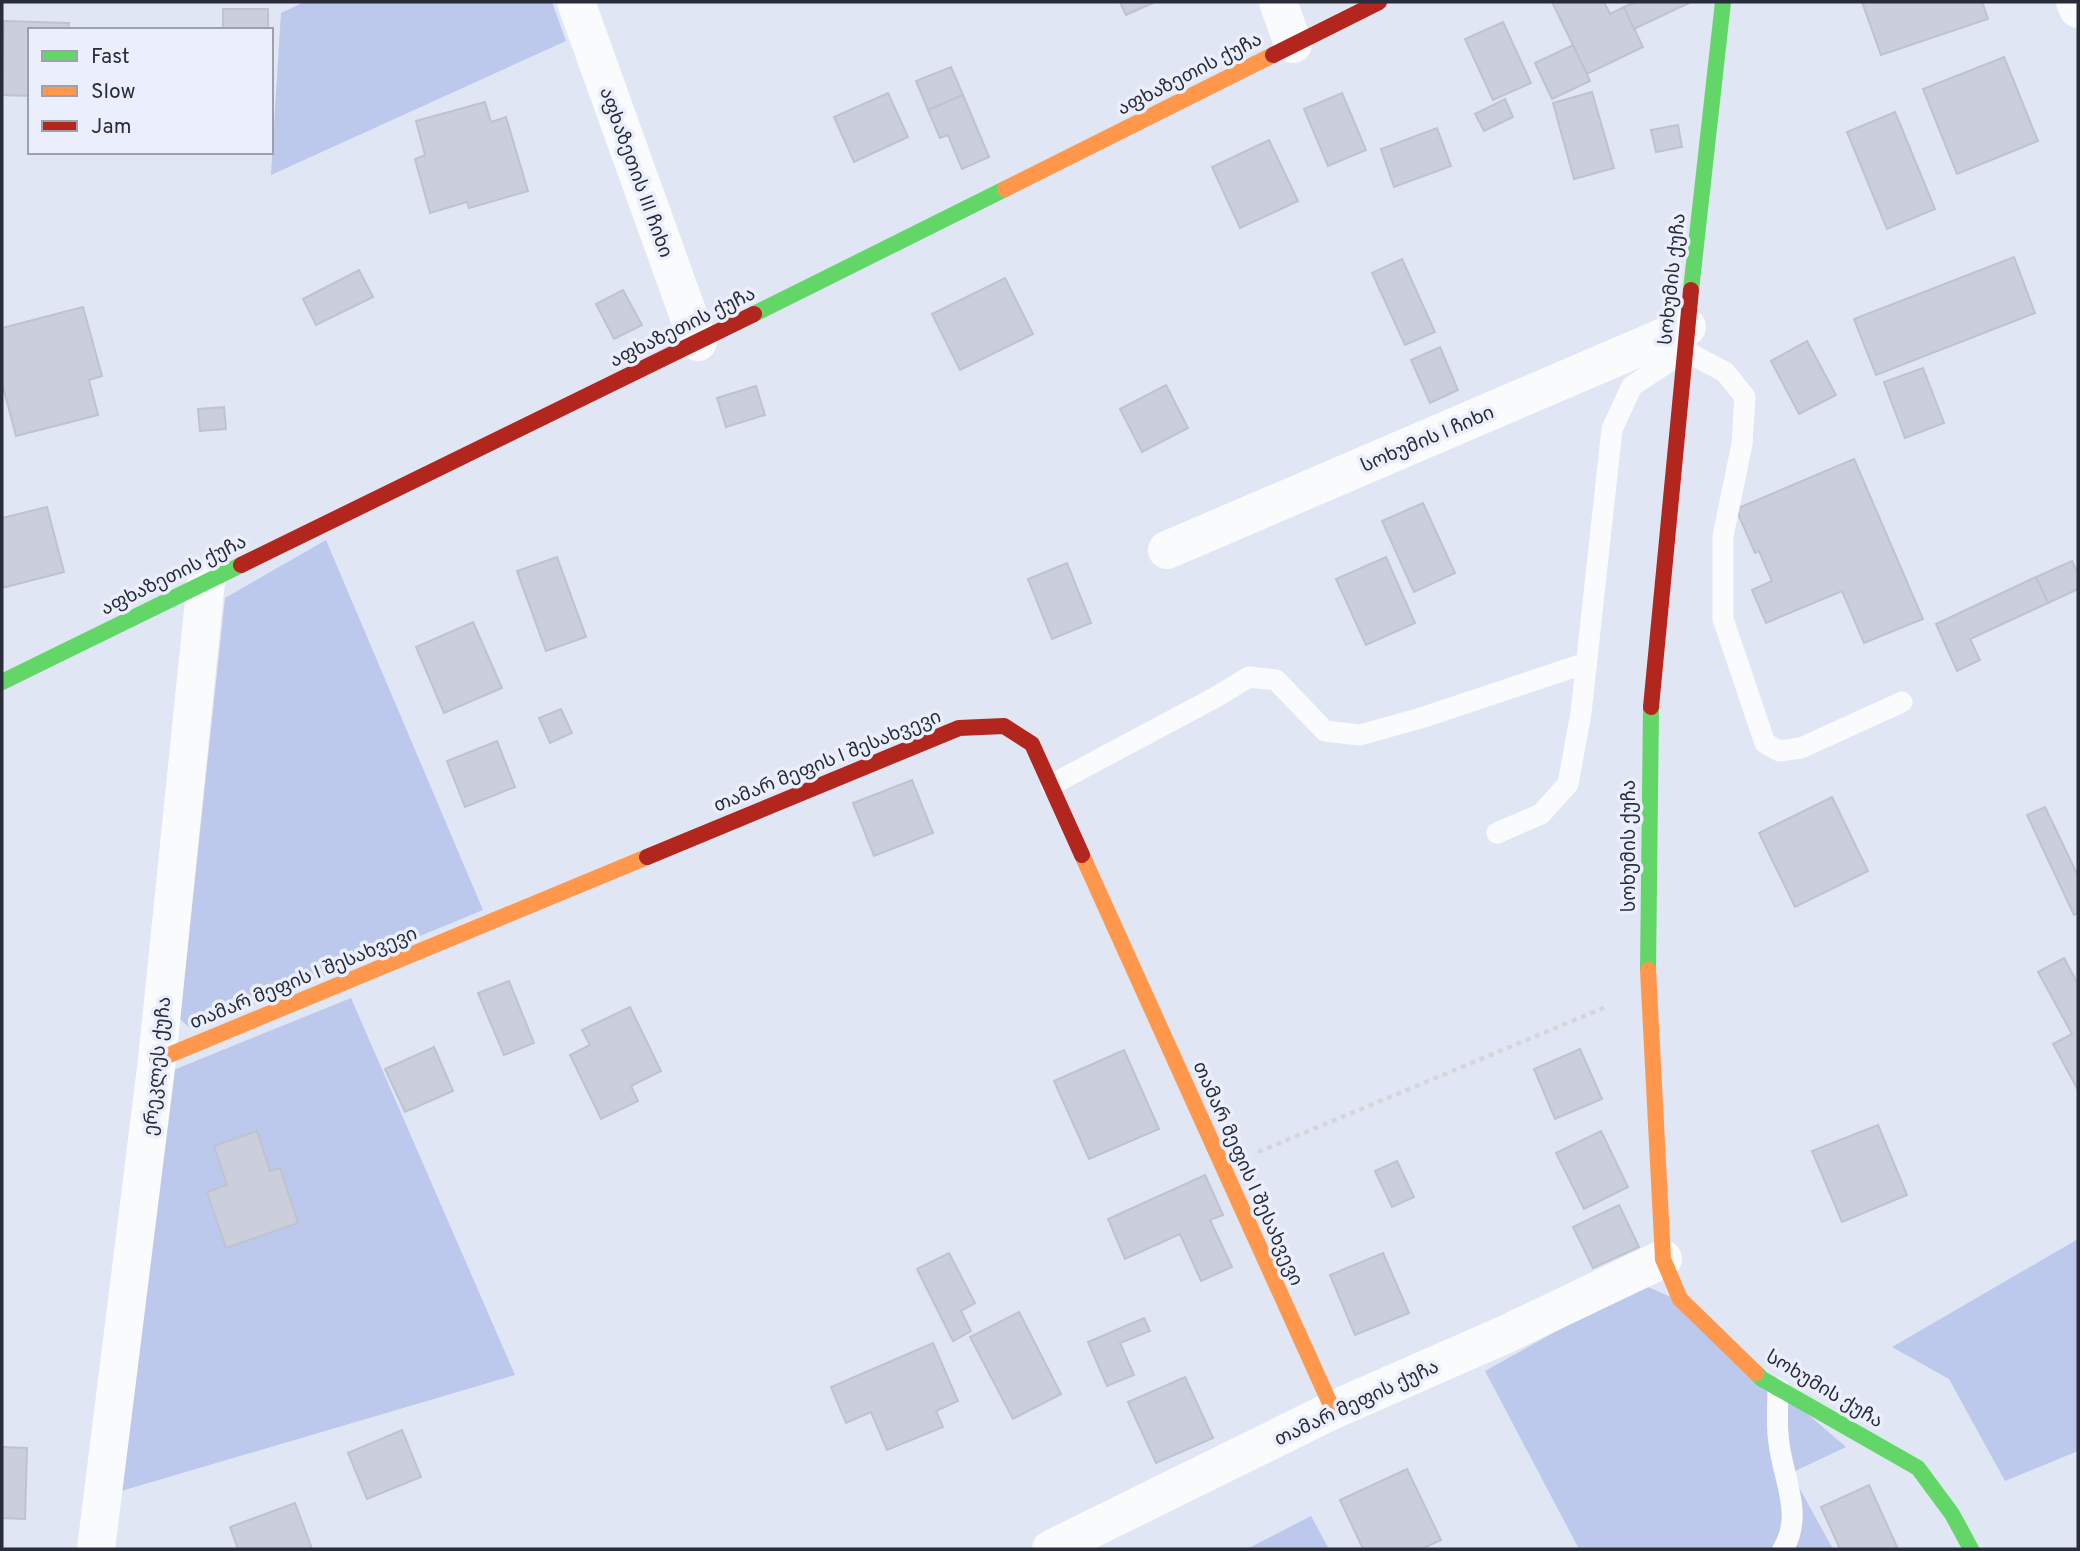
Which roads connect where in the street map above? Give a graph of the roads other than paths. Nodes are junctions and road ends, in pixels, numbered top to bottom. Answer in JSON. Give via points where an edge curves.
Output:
{"nodes":[{"id":1,"x":576,"y":2,"type":"edge"},
{"id":2,"x":1278,"y":2,"type":"edge"},
{"id":3,"x":1378,"y":2,"type":"edge"},
{"id":4,"x":1723,"y":2,"type":"edge"},
{"id":5,"x":2075,"y":2,"type":"edge"},
{"id":6,"x":2078,"y":9,"type":"edge"},
{"id":7,"x":1293,"y":44,"type":"junction"},
{"id":8,"x":1686,"y":339,"type":"junction"},
{"id":9,"x":698,"y":342,"type":"junction"},
{"id":10,"x":1167,"y":550,"type":"dead end"},
{"id":11,"x":206,"y":581,"type":"junction"},
{"id":12,"x":1586,"y":663,"type":"junction"},
{"id":13,"x":2,"y":682,"type":"edge"},
{"id":14,"x":1902,"y":702,"type":"dead end"},
{"id":15,"x":1051,"y":785,"type":"junction"},
{"id":16,"x":1497,"y":833,"type":"dead end"},
{"id":17,"x":157,"y":1060,"type":"junction"},
{"id":18,"x":1663,"y":1259,"type":"junction"},
{"id":19,"x":1778,"y":1388,"type":"junction"},
{"id":20,"x":1334,"y":1410,"type":"junction"},
{"id":21,"x":96,"y":1549,"type":"edge"},
{"id":22,"x":1051,"y":1549,"type":"edge"},
{"id":23,"x":1783,"y":1549,"type":"edge"},
{"id":24,"x":1971,"y":1549,"type":"edge"}],
"edges":[{"from":1,"to":9,"type":"street","name":"აფხაზეთის III ჩიხი"},
{"from":2,"to":7,"type":"street"},
{"from":3,"to":7,"type":"street","name":"აფხაზეთის ქუჩა"},
{"from":4,"to":8,"type":"street","name":"სოხუმის ქუჩა"},
{"from":5,"to":6,"type":"street"},
{"from":7,"to":9,"type":"street","name":"აფხაზეთის ქუჩა"},
{"from":8,"to":10,"type":"street","name":"სოხუმის I ჩიხი"},
{"from":8,"to":12,"type":"lane","via":[[1632,386],[1612,429]]},
{"from":8,"to":14,"type":"lane","via":[[1725,372],[1745,397],[1742,444],[1723,536],[1723,619],[1765,743],[1779,751],[1801,748]]},
{"from":8,"to":18,"type":"street","name":"სოხუმის ქუჩა","via":[[1650,715],[1648,990]]},
{"from":9,"to":11,"type":"street","name":"აფხაზეთის ქუჩა"},
{"from":11,"to":13,"type":"street","name":"აფხაზეთის ქუჩა"},
{"from":11,"to":17,"type":"street","name":"ერეკლეს ქუჩა"},
{"from":12,"to":15,"type":"lane","via":[[1360,735],[1325,731],[1276,680],[1250,677]]},
{"from":12,"to":16,"type":"lane","via":[[1568,784],[1541,814]]},
{"from":15,"to":17,"type":"street","name":"თამარ მეფის I შესახვევი","via":[[1032,744],[1004,726],[959,728]]},
{"from":15,"to":20,"type":"street","name":"თამარ მეფის I შესახვევი"},
{"from":17,"to":21,"type":"street","name":"ერეკლეს ქუჩა"},
{"from":18,"to":19,"type":"street","name":"სოხუმის ქუჩა","via":[[1679,1299],[1762,1379]]},
{"from":18,"to":20,"type":"street","name":"თამარ მეფის ქუჩა"},
{"from":19,"to":23,"type":"lane","via":[[1779,1443],[1792,1499],[1792,1536]]},
{"from":19,"to":24,"type":"street","name":"სოხუმის ქუჩა","via":[[1918,1468]]},
{"from":20,"to":22,"type":"street","name":"თამარ მეფის ქუჩა"}]}
